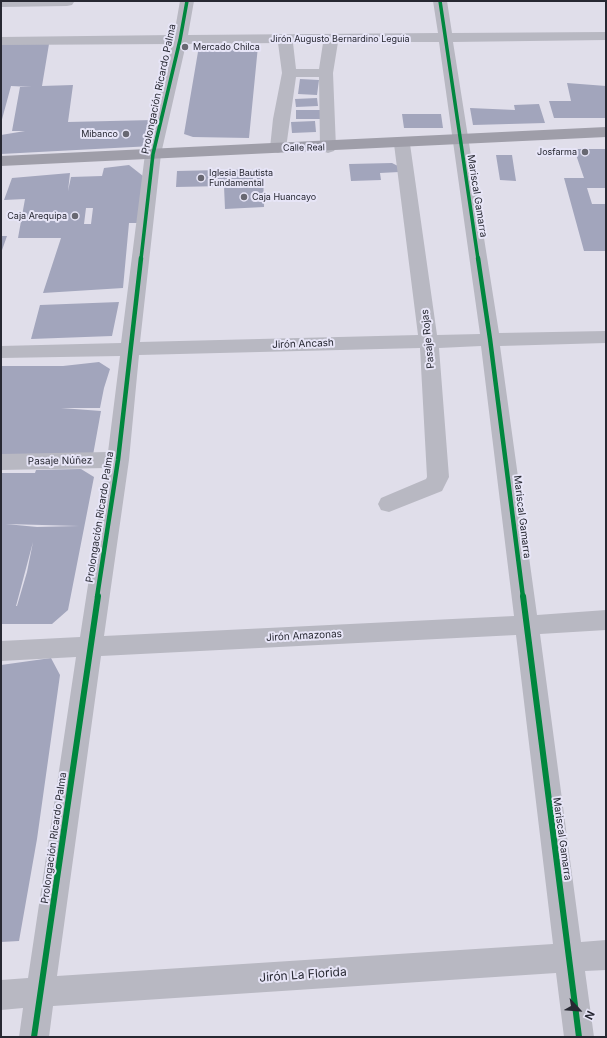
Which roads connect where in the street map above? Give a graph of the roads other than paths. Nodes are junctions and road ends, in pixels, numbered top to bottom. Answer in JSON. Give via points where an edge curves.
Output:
{"nodes":[{"id":1,"x":187,"y":1,"type":"edge"},
{"id":2,"x":440,"y":1,"type":"edge"},
{"id":3,"x":67,"y":2,"type":"edge"},
{"id":4,"x":1,"y":3,"type":"edge"},
{"id":5,"x":606,"y":36,"type":"edge"},
{"id":6,"x":331,"y":38,"type":"junction"},
{"id":7,"x":444,"y":38,"type":"junction"},
{"id":8,"x":285,"y":39,"type":"junction"},
{"id":9,"x":180,"y":40,"type":"junction"},
{"id":10,"x":1,"y":41,"type":"edge"},
{"id":11,"x":289,"y":73,"type":"junction"},
{"id":12,"x":326,"y":73,"type":"junction"},
{"id":13,"x":606,"y":132,"type":"edge"},
{"id":14,"x":459,"y":141,"type":"junction"},
{"id":15,"x":402,"y":144,"type":"junction"},
{"id":16,"x":278,"y":148,"type":"junction"},
{"id":17,"x":328,"y":148,"type":"junction"},
{"id":18,"x":153,"y":154,"type":"junction"},
{"id":19,"x":1,"y":161,"type":"edge"},
{"id":20,"x":606,"y":337,"type":"edge"},
{"id":21,"x":490,"y":339,"type":"junction"},
{"id":22,"x":429,"y":341,"type":"junction"},
{"id":23,"x":130,"y":349,"type":"junction"},
{"id":24,"x":1,"y":352,"type":"edge"},
{"id":25,"x":118,"y":460,"type":"junction"},
{"id":26,"x":1,"y":462,"type":"edge"},
{"id":27,"x":389,"y":504,"type":"dead end"},
{"id":28,"x":606,"y":620,"type":"edge"},
{"id":29,"x":527,"y":626,"type":"junction"},
{"id":30,"x":90,"y":647,"type":"junction"},
{"id":31,"x":1,"y":651,"type":"edge"},
{"id":32,"x":606,"y":955,"type":"edge"},
{"id":33,"x":569,"y":957,"type":"junction"},
{"id":34,"x":41,"y":993,"type":"junction"},
{"id":35,"x":1,"y":995,"type":"edge"},
{"id":36,"x":34,"y":1037,"type":"edge"},
{"id":37,"x":579,"y":1037,"type":"edge"}],
"edges":[{"from":1,"to":9,"type":"street","name":"Prolongación Ricardo Palma"},
{"from":2,"to":7,"type":"street","name":"Mariscal Gamarra"},
{"from":3,"to":4,"type":"street"},
{"from":5,"to":7,"type":"street","name":"Jirón Augusto Bernardino Leguia"},
{"from":6,"to":7,"type":"street","name":"Jirón Augusto Bernardino Leguia"},
{"from":6,"to":8,"type":"street","name":"Jirón Augusto Bernardino Leguia"},
{"from":6,"to":12,"type":"street"},
{"from":7,"to":14,"type":"street","name":"Mariscal Gamarra"},
{"from":8,"to":9,"type":"street","name":"Jirón Augusto Bernardino Leguia"},
{"from":8,"to":11,"type":"street"},
{"from":9,"to":10,"type":"street","name":"Jirón Augusto Bernardino Leguia"},
{"from":9,"to":18,"type":"street","name":"Prolongación Ricardo Palma"},
{"from":11,"to":12,"type":"street"},
{"from":11,"to":16,"type":"street","via":[[280,119]]},
{"from":12,"to":17,"type":"street"},
{"from":13,"to":14,"type":"highway","name":"Calle Real"},
{"from":14,"to":15,"type":"highway","name":"Calle Real"},
{"from":14,"to":21,"type":"street","name":"Mariscal Gamarra"},
{"from":15,"to":17,"type":"highway","name":"Calle Real"},
{"from":15,"to":22,"type":"street","name":"Pasaje Rojas"},
{"from":16,"to":17,"type":"highway","name":"Calle Real"},
{"from":16,"to":18,"type":"highway","name":"Calle Real"},
{"from":18,"to":19,"type":"highway","name":"Calle Real"},
{"from":18,"to":23,"type":"street","name":"Prolongación Ricardo Palma"},
{"from":20,"to":21,"type":"street","name":"Jirón Ancash"},
{"from":21,"to":22,"type":"street","name":"Jirón Ancash"},
{"from":21,"to":29,"type":"street","name":"Mariscal Gamarra"},
{"from":22,"to":23,"type":"street","name":"Jirón Ancash"},
{"from":22,"to":27,"type":"street","name":"Pasaje Rojas","via":[[438,477],[434,485]]},
{"from":23,"to":24,"type":"street","name":"Jirón Ancash"},
{"from":23,"to":25,"type":"street","name":"Prolongación Ricardo Palma"},
{"from":25,"to":26,"type":"street","name":"Pasaje Núñez"},
{"from":25,"to":30,"type":"street","name":"Prolongación Ricardo Palma"},
{"from":28,"to":29,"type":"street","name":"Jirón Amazonas"},
{"from":29,"to":30,"type":"street","name":"Jirón Amazonas"},
{"from":29,"to":33,"type":"street","name":"Mariscal Gamarra"},
{"from":30,"to":31,"type":"street","name":"Jirón Amazonas"},
{"from":30,"to":34,"type":"street","name":"Prolongación Ricardo Palma"},
{"from":32,"to":33,"type":"street","name":"Jirón La Florida"},
{"from":33,"to":34,"type":"street","name":"Jirón La Florida"},
{"from":33,"to":37,"type":"street","name":"Mariscal Gamarra"},
{"from":34,"to":35,"type":"street","name":"Jirón La Florida"},
{"from":34,"to":36,"type":"street","name":"Prolongación Ricardo Palma"}]}
